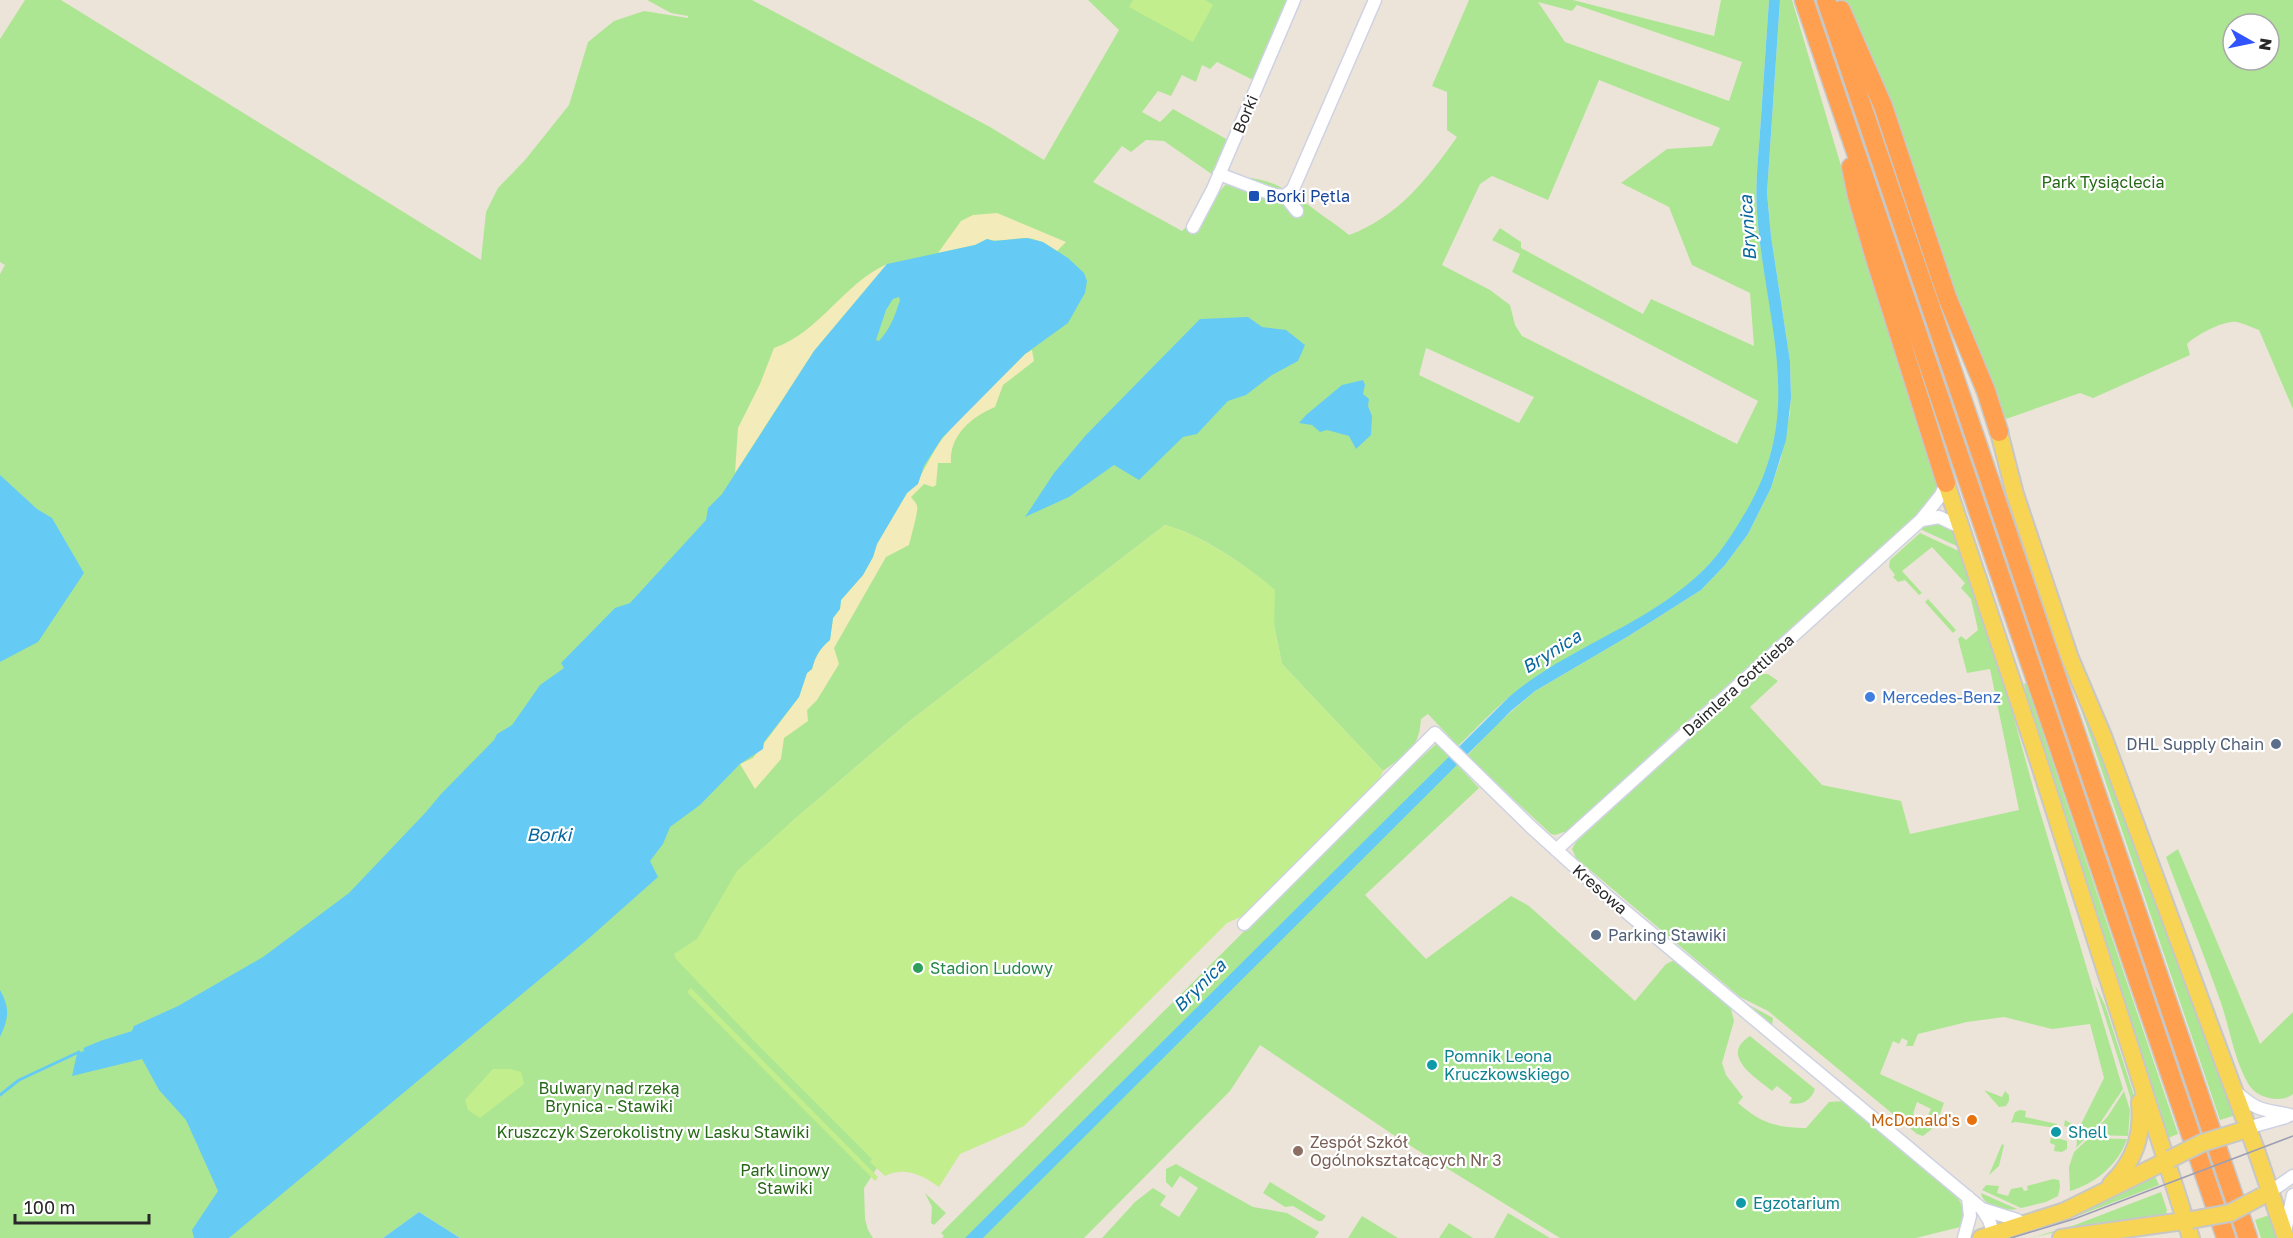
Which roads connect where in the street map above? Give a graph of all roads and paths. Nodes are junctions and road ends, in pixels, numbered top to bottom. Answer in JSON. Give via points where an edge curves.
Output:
{"nodes":[{"id":1,"x":1294,"y":0,"type":"edge"},
{"id":2,"x":1375,"y":0,"type":"edge"},
{"id":3,"x":1803,"y":0,"type":"edge"},
{"id":4,"x":1826,"y":0,"type":"edge"},
{"id":5,"x":1837,"y":0,"type":"edge"},
{"id":6,"x":1837,"y":98,"type":"junction"},
{"id":7,"x":1220,"y":174,"type":"junction"},
{"id":8,"x":1285,"y":196,"type":"junction"},
{"id":9,"x":1297,"y":211,"type":"dead end"},
{"id":10,"x":1193,"y":227,"type":"dead end"},
{"id":11,"x":1999,"y":432,"type":"joint"},
{"id":12,"x":1946,"y":483,"type":"junction"},
{"id":13,"x":1921,"y":520,"type":"junction"},
{"id":14,"x":1960,"y":526,"type":"junction"},
{"id":15,"x":1556,"y":850,"type":"junction"},
{"id":16,"x":1244,"y":924,"type":"dead end"},
{"id":17,"x":2136,"y":1068,"type":"junction"},
{"id":18,"x":2234,"y":1090,"type":"junction"},
{"id":19,"x":2291,"y":1115,"type":"edge"},
{"id":20,"x":2244,"y":1130,"type":"junction"},
{"id":21,"x":2168,"y":1160,"type":"junction"},
{"id":22,"x":2293,"y":1176,"type":"edge"},
{"id":23,"x":2266,"y":1194,"type":"junction"},
{"id":24,"x":2100,"y":1195,"type":"junction"},
{"id":25,"x":2293,"y":1195,"type":"edge"},
{"id":26,"x":1968,"y":1197,"type":"junction"},
{"id":27,"x":1982,"y":1209,"type":"junction"},
{"id":28,"x":2188,"y":1221,"type":"junction"},
{"id":29,"x":2026,"y":1225,"type":"junction"},
{"id":30,"x":2120,"y":1230,"type":"junction"},
{"id":31,"x":2285,"y":1236,"type":"edge"},
{"id":32,"x":1990,"y":1237,"type":"edge"},
{"id":33,"x":1964,"y":1238,"type":"edge"},
{"id":34,"x":2061,"y":1238,"type":"edge"},
{"id":35,"x":2157,"y":1238,"type":"edge"},
{"id":36,"x":2190,"y":1238,"type":"edge"},
{"id":37,"x":2226,"y":1238,"type":"edge"},
{"id":38,"x":2248,"y":1238,"type":"edge"}],
"edges":[{"from":1,"to":7,"type":"street","name":"Borki"},
{"from":2,"to":8,"type":"street","via":[[1293,189]]},
{"from":3,"to":6,"type":"highway"},
{"from":4,"to":38,"type":"highway"},
{"from":5,"to":11,"type":"highway","via":[[1883,106]]},
{"from":6,"to":12,"type":"highway","via":[[1857,196]]},
{"from":6,"to":37,"type":"highway"},
{"from":7,"to":8,"type":"street"},
{"from":7,"to":10,"type":"street","name":"Borki"},
{"from":8,"to":9,"type":"street"},
{"from":11,"to":18,"type":"main road","via":[[2014,494],[2070,658],[2103,736]]},
{"from":12,"to":13,"type":"street","name":"Daimlera Gottlieba"},
{"from":12,"to":14,"type":"main road"},
{"from":13,"to":14,"type":"street","via":[[1939,518]]},
{"from":13,"to":15,"type":"street","name":"Daimlera Gottlieba"},
{"from":14,"to":17,"type":"main road"},
{"from":15,"to":16,"type":"street","name":"Kresowa","via":[[1435,733]]},
{"from":15,"to":26,"type":"street","name":"Kresowa"},
{"from":17,"to":21,"type":"main road"},
{"from":17,"to":24,"type":"main road","via":[[2141,1121],[2138,1143],[2128,1165]]},
{"from":18,"to":19,"type":"street","via":[[2265,1112]]},
{"from":18,"to":20,"type":"main road"},
{"from":19,"to":20,"type":"street"},
{"from":20,"to":21,"type":"main road","bridge":true,"via":[[2202,1143]]},
{"from":20,"to":23,"type":"main road"},
{"from":21,"to":24,"type":"main road"},
{"from":21,"to":28,"type":"main road"},
{"from":22,"to":23,"type":"street"},
{"from":23,"to":28,"type":"main road","bridge":true,"via":[[2230,1213]]},
{"from":23,"to":31,"type":"main road"},
{"from":24,"to":29,"type":"main road"},
{"from":25,"to":31,"type":"street"},
{"from":26,"to":27,"type":"street","name":"Kresowa"},
{"from":26,"to":33,"type":"street","via":[[1970,1216]]},
{"from":27,"to":29,"type":"street"},
{"from":27,"to":32,"type":"street","via":[[1989,1220]]},
{"from":28,"to":30,"type":"main road"},
{"from":28,"to":36,"type":"main road"},
{"from":29,"to":32,"type":"main road"},
{"from":30,"to":34,"type":"main road"},
{"from":30,"to":35,"type":"main road"}]}
